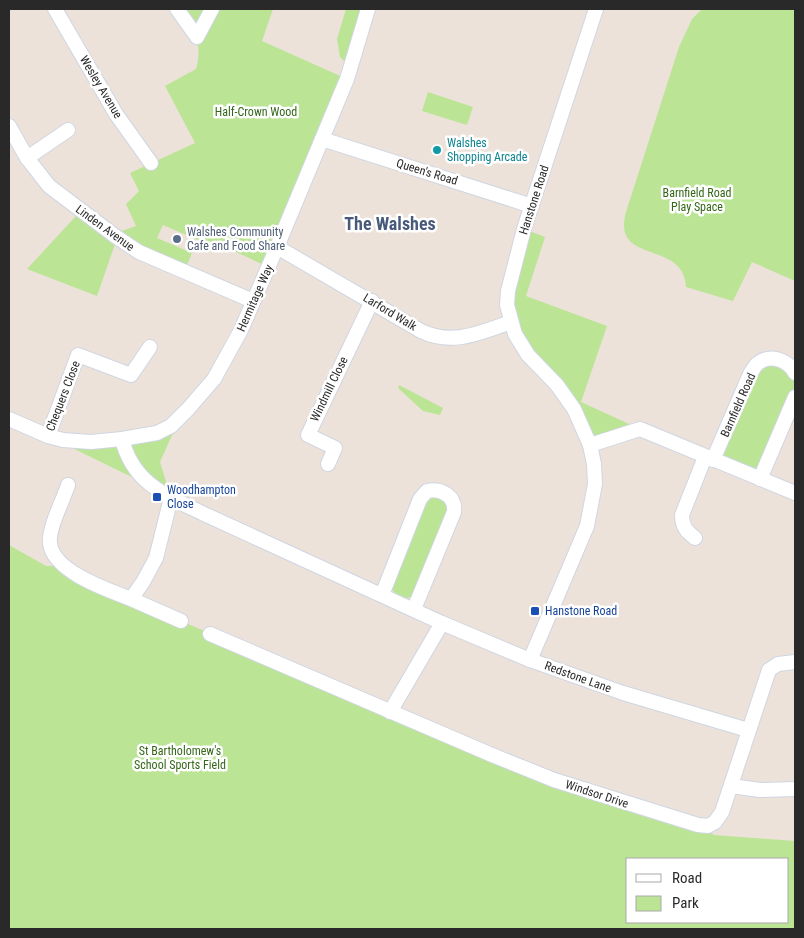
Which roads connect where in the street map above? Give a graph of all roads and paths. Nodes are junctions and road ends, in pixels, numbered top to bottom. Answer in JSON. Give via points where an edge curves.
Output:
{"nodes":[{"id":1,"x":55,"y":9,"type":"edge"},
{"id":2,"x":177,"y":9,"type":"edge"},
{"id":3,"x":212,"y":9,"type":"edge"},
{"id":4,"x":368,"y":9,"type":"edge"},
{"id":5,"x":596,"y":9,"type":"edge"},
{"id":6,"x":9,"y":126,"type":"edge"},
{"id":7,"x":68,"y":130,"type":"dead end"},
{"id":8,"x":322,"y":139,"type":"junction"},
{"id":9,"x":27,"y":158,"type":"junction"},
{"id":10,"x":151,"y":163,"type":"dead end"},
{"id":11,"x":532,"y":206,"type":"junction"},
{"id":12,"x":277,"y":247,"type":"junction"},
{"id":13,"x":253,"y":301,"type":"junction"},
{"id":14,"x":372,"y":301,"type":"junction"},
{"id":15,"x":511,"y":322,"type":"junction"},
{"id":16,"x":150,"y":347,"type":"dead end"},
{"id":17,"x":795,"y":373,"type":"edge"},
{"id":18,"x":795,"y":397,"type":"edge"},
{"id":19,"x":9,"y":420,"type":"edge"},
{"id":20,"x":48,"y":436,"type":"junction"},
{"id":21,"x":122,"y":440,"type":"junction"},
{"id":22,"x":590,"y":445,"type":"junction"},
{"id":23,"x":709,"y":458,"type":"junction"},
{"id":24,"x":328,"y":464,"type":"dead end"},
{"id":25,"x":760,"y":479,"type":"junction"},
{"id":26,"x":68,"y":485,"type":"dead end"},
{"id":27,"x":795,"y":493,"type":"edge"},
{"id":28,"x":171,"y":498,"type":"junction"},
{"id":29,"x":695,"y":538,"type":"dead end"},
{"id":30,"x":382,"y":594,"type":"junction"},
{"id":31,"x":131,"y":600,"type":"junction"},
{"id":32,"x":414,"y":610,"type":"junction"},
{"id":33,"x":181,"y":621,"type":"dead end"},
{"id":34,"x":442,"y":623,"type":"junction"},
{"id":35,"x":210,"y":634,"type":"dead end"},
{"id":36,"x":530,"y":660,"type":"junction"},
{"id":37,"x":795,"y":662,"type":"edge"},
{"id":38,"x":390,"y":712,"type":"junction"},
{"id":39,"x":748,"y":730,"type":"junction"},
{"id":40,"x":731,"y":786,"type":"junction"},
{"id":41,"x":795,"y":789,"type":"edge"}],
"edges":[{"from":1,"to":10,"type":"street","name":"Wesley Avenue","via":[[116,114]]},
{"from":2,"to":3,"type":"street","via":[[197,37]]},
{"from":4,"to":8,"type":"street","name":"Hermitage Way","via":[[346,79]]},
{"from":5,"to":11,"type":"street","name":"Hanstone Road"},
{"from":6,"to":9,"type":"street","name":"Linden Avenue"},
{"from":7,"to":9,"type":"street"},
{"from":8,"to":11,"type":"street","name":"Queen's Road"},
{"from":8,"to":12,"type":"street","name":"Hermitage Way"},
{"from":9,"to":13,"type":"street","name":"Linden Avenue","via":[[49,186],[131,247]]},
{"from":11,"to":15,"type":"street","name":"Hanstone Road","via":[[509,283],[507,306]]},
{"from":12,"to":13,"type":"street","name":"Hermitage Way"},
{"from":12,"to":14,"type":"street","name":"Larford Walk"},
{"from":13,"to":21,"type":"street","name":"Hermitage Way","via":[[214,379],[188,409],[166,429]]},
{"from":14,"to":15,"type":"street","name":"Larford Walk","via":[[421,331],[441,338],[470,337]]},
{"from":14,"to":24,"type":"street","name":"Windmill Close","via":[[308,435],[335,448]]},
{"from":15,"to":22,"type":"street","name":"Hanstone Road","via":[[528,356],[557,385],[574,409]]},
{"from":16,"to":20,"type":"street","name":"Chequers Close","via":[[131,376],[78,356]]},
{"from":17,"to":23,"type":"street","name":"Barnfield Road","via":[[781,360],[769,358],[757,364]]},
{"from":18,"to":25,"type":"street"},
{"from":19,"to":20,"type":"street"},
{"from":20,"to":21,"type":"street","name":"Hermitage Way","via":[[91,442]]},
{"from":21,"to":28,"type":"street","name":"Redstone Lane","via":[[141,476]]},
{"from":22,"to":23,"type":"street","via":[[640,429]]},
{"from":22,"to":36,"type":"street","name":"Hanstone Road","via":[[595,484],[587,526]]},
{"from":23,"to":25,"type":"street"},
{"from":23,"to":29,"type":"street","name":"Barnfield Road","via":[[682,515],[682,524]]},
{"from":25,"to":27,"type":"street"},
{"from":26,"to":31,"type":"street","via":[[51,532],[50,545],[56,559],[84,579]]},
{"from":28,"to":30,"type":"street","name":"Redstone Lane"},
{"from":28,"to":31,"type":"street","via":[[156,558]]},
{"from":30,"to":32,"type":"street","name":"Redstone Lane"},
{"from":30,"to":32,"type":"street","via":[[420,499],[427,491],[440,490],[453,501],[454,512]]},
{"from":31,"to":33,"type":"street"},
{"from":32,"to":34,"type":"street","name":"Redstone Lane"},
{"from":34,"to":36,"type":"street","name":"Redstone Lane"},
{"from":34,"to":38,"type":"street"},
{"from":35,"to":38,"type":"street","name":"Windsor Drive"},
{"from":36,"to":39,"type":"street","name":"Redstone Lane","via":[[631,696]]},
{"from":37,"to":39,"type":"street","via":[[778,664],[770,670]]},
{"from":38,"to":40,"type":"street","name":"Windsor Drive","via":[[554,780],[698,825],[708,826],[715,822]]},
{"from":39,"to":40,"type":"street","name":"Windsor Drive"},
{"from":40,"to":41,"type":"street","via":[[760,790]]}]}
